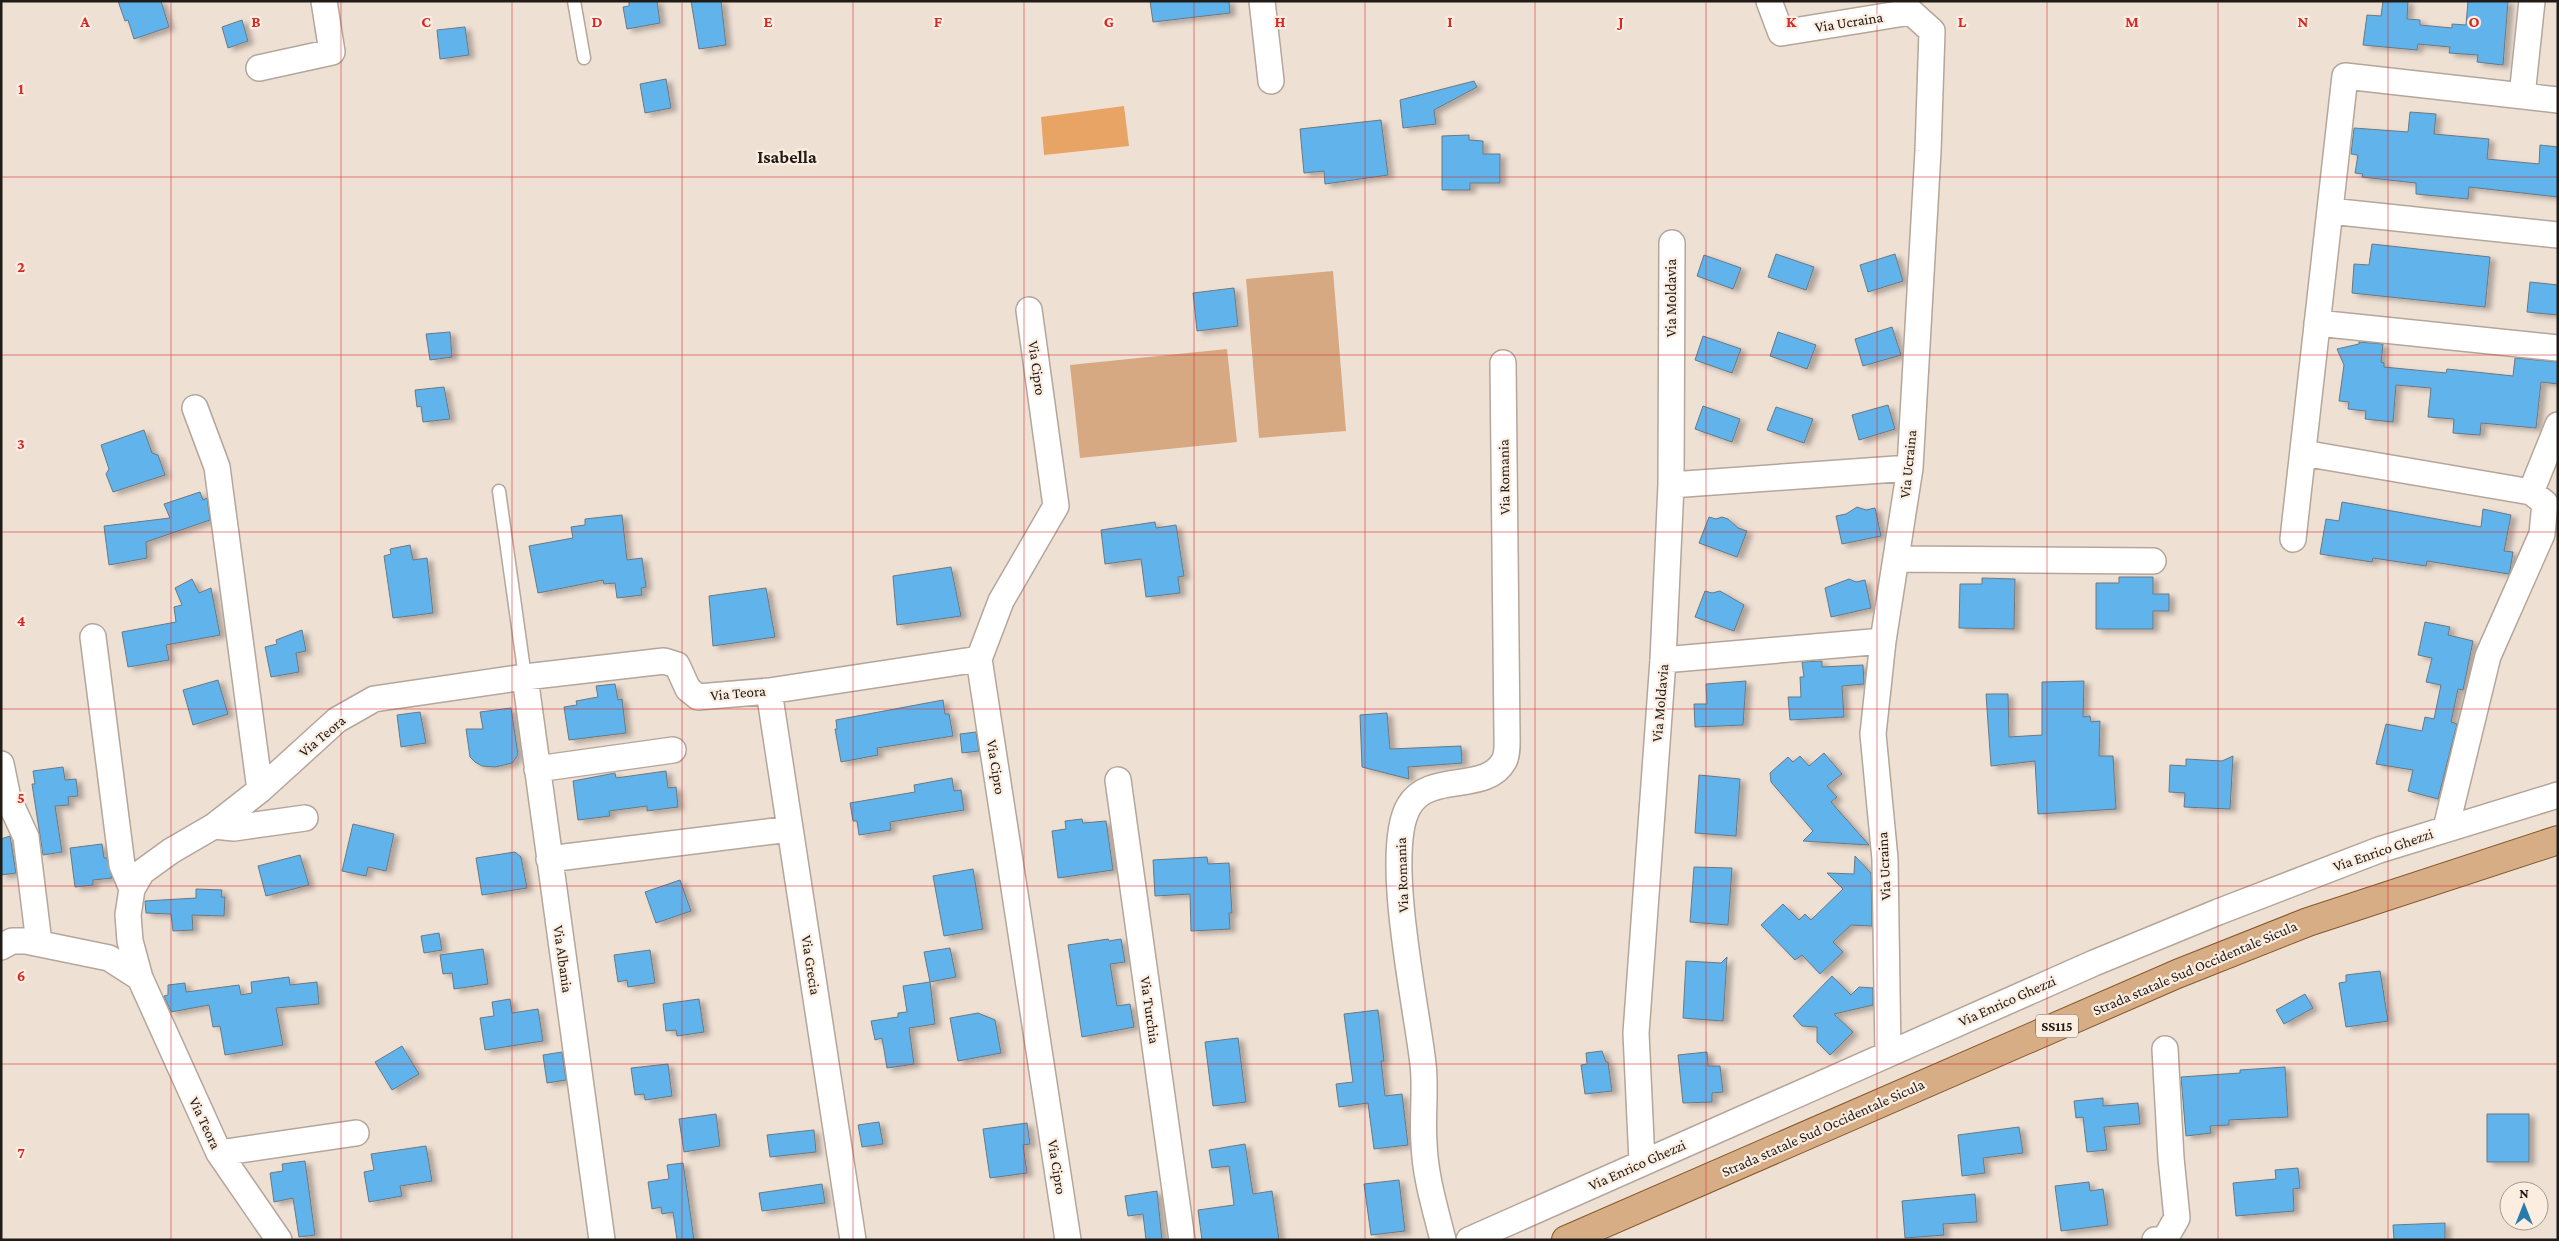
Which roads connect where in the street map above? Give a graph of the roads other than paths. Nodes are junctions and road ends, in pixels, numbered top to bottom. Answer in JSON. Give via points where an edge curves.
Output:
{"nodes":[{"id":1,"x":324,"y":1,"type":"edge"},
{"id":2,"x":574,"y":1,"type":"edge"},
{"id":3,"x":1262,"y":1,"type":"edge"},
{"id":4,"x":1769,"y":1,"type":"edge"},
{"id":5,"x":2532,"y":1,"type":"edge"},
{"id":6,"x":584,"y":58,"type":"dead end"},
{"id":7,"x":259,"y":68,"type":"dead end"},
{"id":8,"x":1271,"y":81,"type":"dead end"},
{"id":9,"x":2522,"y":96,"type":"junction"},
{"id":10,"x":2558,"y":100,"type":"edge"},
{"id":11,"x":2330,"y":211,"type":"junction"},
{"id":12,"x":2558,"y":235,"type":"edge"},
{"id":13,"x":1672,"y":242,"type":"dead end"},
{"id":14,"x":1029,"y":310,"type":"dead end"},
{"id":15,"x":2317,"y":323,"type":"junction"},
{"id":16,"x":2558,"y":348,"type":"edge"},
{"id":17,"x":1503,"y":363,"type":"dead end"},
{"id":18,"x":195,"y":408,"type":"dead end"},
{"id":19,"x":2558,"y":425,"type":"edge"},
{"id":20,"x":2303,"y":453,"type":"junction"},
{"id":21,"x":1910,"y":468,"type":"junction"},
{"id":22,"x":1671,"y":485,"type":"junction"},
{"id":23,"x":499,"y":491,"type":"dead end"},
{"id":24,"x":2531,"y":492,"type":"junction"},
{"id":25,"x":2293,"y":539,"type":"dead end"},
{"id":26,"x":1896,"y":559,"type":"junction"},
{"id":27,"x":2153,"y":561,"type":"dead end"},
{"id":28,"x":93,"y":636,"type":"dead end"},
{"id":29,"x":1883,"y":641,"type":"junction"},
{"id":30,"x":979,"y":659,"type":"junction"},
{"id":31,"x":1663,"y":660,"type":"junction"},
{"id":32,"x":525,"y":677,"type":"junction"},
{"id":33,"x":769,"y":691,"type":"junction"},
{"id":34,"x":673,"y":750,"type":"dead end"},
{"id":35,"x":1,"y":764,"type":"edge"},
{"id":36,"x":537,"y":769,"type":"junction"},
{"id":37,"x":1118,"y":780,"type":"dead end"},
{"id":38,"x":260,"y":790,"type":"junction"},
{"id":39,"x":2558,"y":795,"type":"edge"},
{"id":40,"x":305,"y":818,"type":"dead end"},
{"id":41,"x":214,"y":826,"type":"junction"},
{"id":42,"x":2446,"y":828,"type":"junction"},
{"id":43,"x":790,"y":829,"type":"junction"},
{"id":44,"x":2558,"y":840,"type":"edge"},
{"id":45,"x":549,"y":859,"type":"junction"},
{"id":46,"x":132,"y":889,"type":"junction"},
{"id":47,"x":39,"y":943,"type":"junction"},
{"id":48,"x":1,"y":947,"type":"edge"},
{"id":49,"x":140,"y":978,"type":"junction"},
{"id":50,"x":2165,"y":1049,"type":"dead end"},
{"id":51,"x":1888,"y":1054,"type":"junction"},
{"id":52,"x":356,"y":1132,"type":"dead end"},
{"id":53,"x":219,"y":1154,"type":"junction"},
{"id":54,"x":1642,"y":1162,"type":"junction"},
{"id":55,"x":279,"y":1240,"type":"edge"},
{"id":56,"x":602,"y":1240,"type":"edge"},
{"id":57,"x":853,"y":1240,"type":"edge"},
{"id":58,"x":1068,"y":1240,"type":"edge"},
{"id":59,"x":1182,"y":1240,"type":"edge"},
{"id":60,"x":1444,"y":1240,"type":"edge"},
{"id":61,"x":1469,"y":1240,"type":"edge"},
{"id":62,"x":1566,"y":1240,"type":"edge"},
{"id":63,"x":2155,"y":1240,"type":"edge"}],
"edges":[{"from":1,"to":7,"type":"street","via":[[332,52]]},
{"from":2,"to":6,"type":"lane"},
{"from":3,"to":8,"type":"street"},
{"from":4,"to":21,"type":"street","name":"Via Ucraina","via":[[1781,33],[1911,12],[1932,31]]},
{"from":5,"to":9,"type":"street"},
{"from":9,"to":10,"type":"street"},
{"from":9,"to":11,"type":"street","via":[[2345,76]]},
{"from":11,"to":12,"type":"street"},
{"from":11,"to":15,"type":"street"},
{"from":13,"to":22,"type":"street","name":"Via Moldavia"},
{"from":14,"to":30,"type":"street","name":"Via Cipro","via":[[1056,506],[1001,601]]},
{"from":15,"to":16,"type":"street"},
{"from":15,"to":20,"type":"street"},
{"from":17,"to":60,"type":"street","name":"Via Romania","via":[[1508,734],[1505,760],[1494,772],[1480,778],[1446,783],[1424,792],[1410,804],[1398,840],[1400,892],[1424,1066],[1424,1144],[1430,1193]]},
{"from":18,"to":38,"type":"street","via":[[217,467]]},
{"from":19,"to":24,"type":"street"},
{"from":20,"to":24,"type":"street"},
{"from":20,"to":25,"type":"street"},
{"from":21,"to":22,"type":"street"},
{"from":21,"to":26,"type":"street","name":"Via Ucraina"},
{"from":22,"to":31,"type":"street","name":"Via Moldavia"},
{"from":23,"to":32,"type":"lane"},
{"from":24,"to":42,"type":"street","via":[[2545,503],[2542,534],[2488,656]]},
{"from":26,"to":27,"type":"street"},
{"from":26,"to":29,"type":"street","name":"Via Ucraina"},
{"from":28,"to":46,"type":"street","via":[[122,865]]},
{"from":29,"to":31,"type":"street"},
{"from":29,"to":51,"type":"street","name":"Via Ucraina","via":[[1873,734],[1885,859]]},
{"from":30,"to":33,"type":"street","name":"Via Teora"},
{"from":30,"to":58,"type":"street","name":"Via Cipro"},
{"from":31,"to":54,"type":"street","name":"Via Moldavia","via":[[1636,1033]]},
{"from":32,"to":33,"type":"street","name":"Via Teora","via":[[664,661],[677,666],[688,689],[698,697]]},
{"from":32,"to":36,"type":"street","name":"Via Albania"},
{"from":32,"to":38,"type":"street","name":"Via Teora","via":[[374,699],[337,720]]},
{"from":33,"to":43,"type":"street","name":"Via Grecia"},
{"from":34,"to":36,"type":"street"},
{"from":35,"to":47,"type":"street","via":[[8,798],[26,837]]},
{"from":36,"to":45,"type":"street","name":"Via Albania"},
{"from":37,"to":59,"type":"street","name":"Via Turchia"},
{"from":38,"to":41,"type":"street","name":"Via Teora"},
{"from":39,"to":42,"type":"street","name":"Via Enrico Ghezzi"},
{"from":40,"to":41,"type":"street","via":[[234,828]]},
{"from":41,"to":46,"type":"street","name":"Via Teora","via":[[142,872]]},
{"from":42,"to":51,"type":"street","name":"Via Enrico Ghezzi","via":[[2379,850],[2210,916]]},
{"from":43,"to":45,"type":"street"},
{"from":43,"to":57,"type":"street","name":"Via Grecia"},
{"from":44,"to":62,"type":"main road","name":"Strada statale Sud Occidentale Sicula","number":"SS115","via":[[2308,922],[2177,974]]},
{"from":45,"to":56,"type":"street","name":"Via Albania"},
{"from":46,"to":49,"type":"street","name":"Via Teora","via":[[128,915],[130,942]]},
{"from":47,"to":48,"type":"street","via":[[12,942]]},
{"from":47,"to":49,"type":"street","via":[[108,958]]},
{"from":49,"to":53,"type":"street","name":"Via Teora"},
{"from":50,"to":63,"type":"street","via":[[2177,1218],[2165,1239]]},
{"from":51,"to":54,"type":"street","name":"Via Enrico Ghezzi"},
{"from":52,"to":53,"type":"street"},
{"from":53,"to":55,"type":"street","name":"Via Teora"},
{"from":54,"to":61,"type":"street","name":"Via Enrico Ghezzi"}]}
